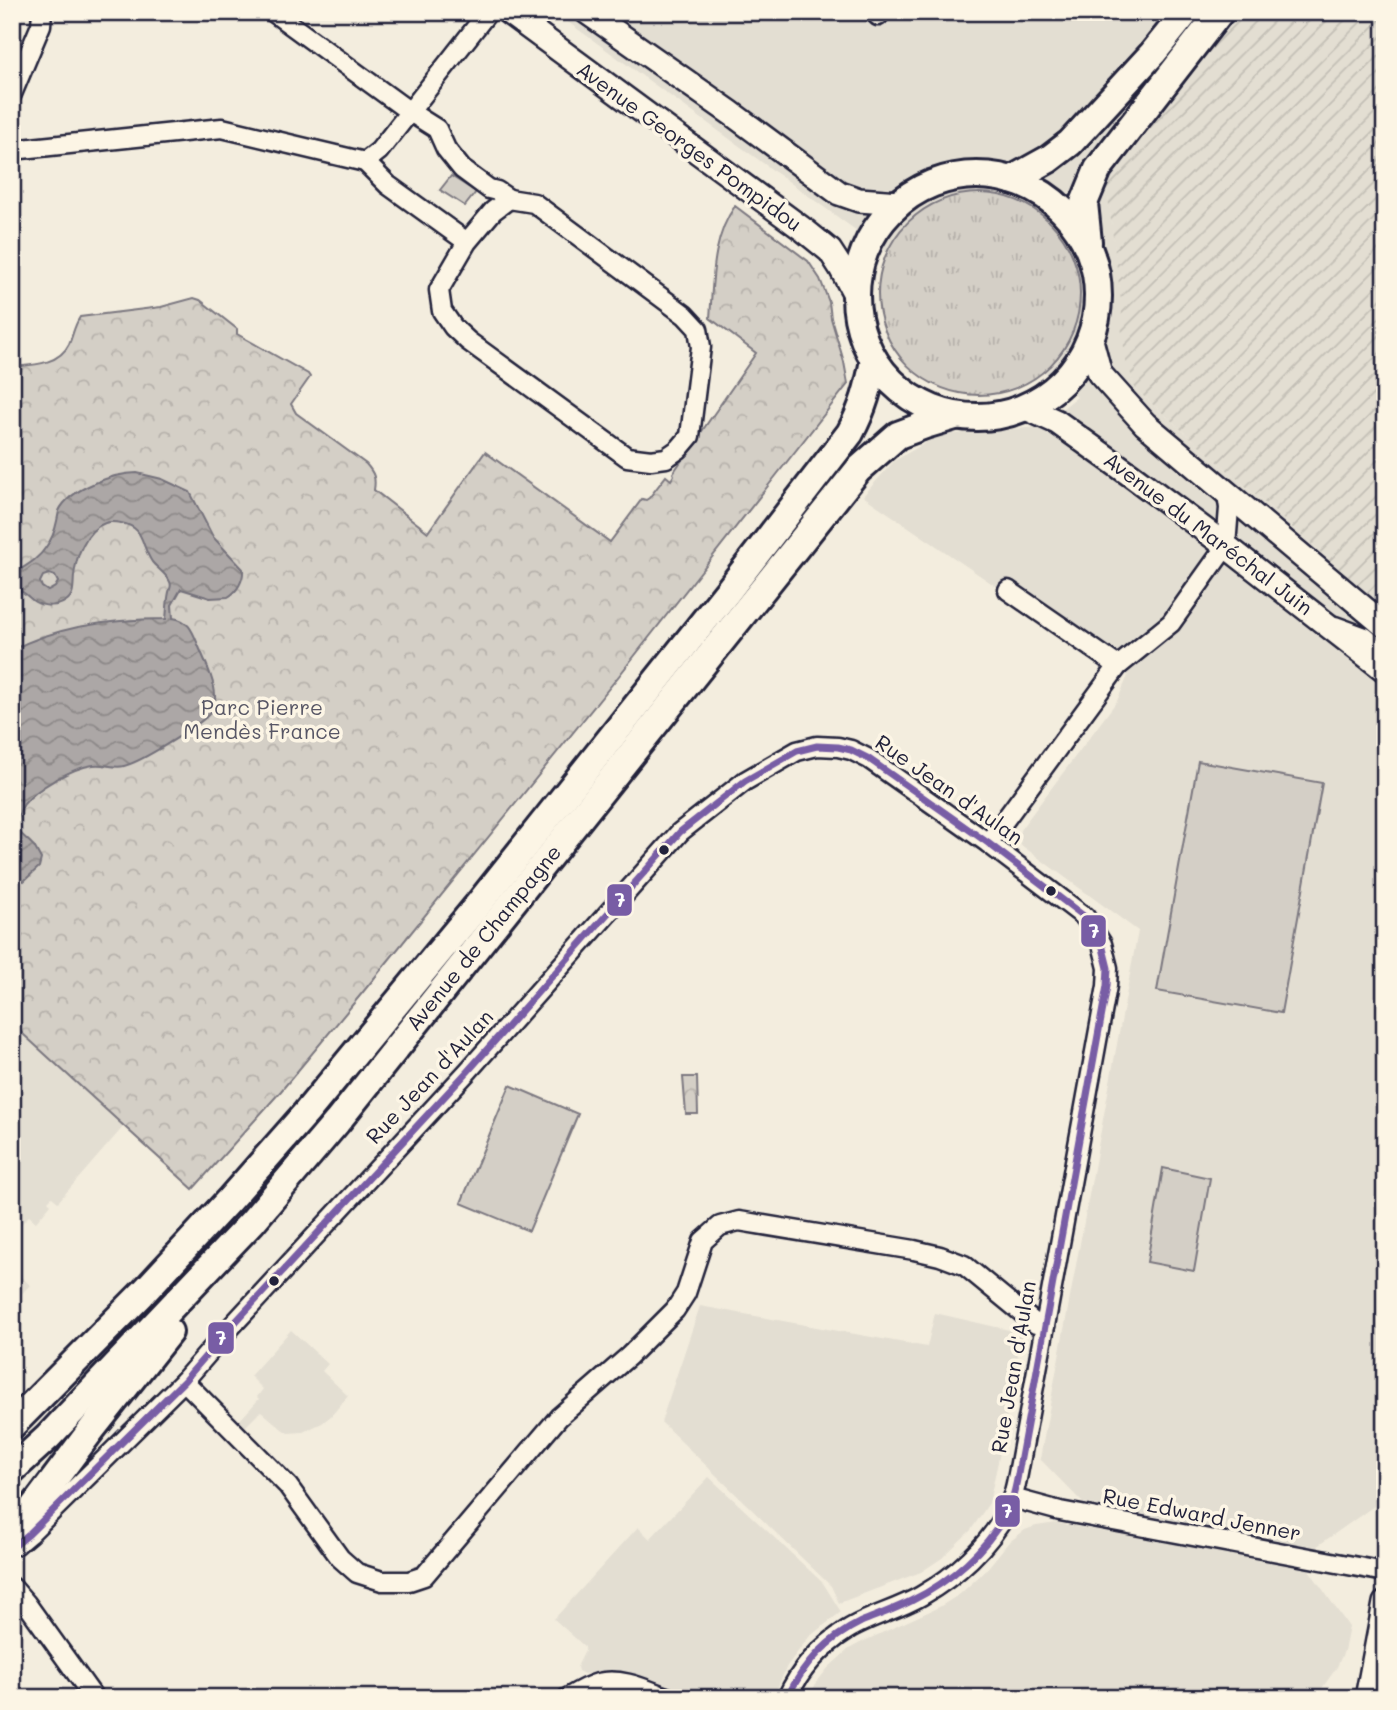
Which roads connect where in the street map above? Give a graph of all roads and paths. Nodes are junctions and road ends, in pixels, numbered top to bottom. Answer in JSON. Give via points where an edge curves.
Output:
{"nodes":[{"id":1,"x":42,"y":12,"type":"edge"},
{"id":2,"x":273,"y":12,"type":"edge"},
{"id":3,"x":488,"y":12,"type":"edge"},
{"id":4,"x":508,"y":12,"type":"edge"},
{"id":5,"x":587,"y":12,"type":"edge"},
{"id":6,"x":874,"y":12,"type":"edge"},
{"id":7,"x":881,"y":12,"type":"edge"},
{"id":8,"x":1185,"y":12,"type":"edge"},
{"id":9,"x":1220,"y":12,"type":"edge"},
{"id":10,"x":12,"y":94,"type":"edge"},
{"id":11,"x":410,"y":112,"type":"junction"},
{"id":12,"x":12,"y":150,"type":"edge"},
{"id":13,"x":365,"y":162,"type":"junction"},
{"id":14,"x":1011,"y":180,"type":"junction"},
{"id":15,"x":509,"y":199,"type":"junction"},
{"id":16,"x":899,"y":203,"type":"junction"},
{"id":17,"x":467,"y":242,"type":"junction"},
{"id":18,"x":1088,"y":247,"type":"junction"},
{"id":19,"x":855,"y":295,"type":"junction"},
{"id":20,"x":1091,"y":340,"type":"junction"},
{"id":21,"x":874,"y":360,"type":"junction"},
{"id":22,"x":1026,"y":408,"type":"junction"},
{"id":23,"x":955,"y":415,"type":"junction"},
{"id":24,"x":1227,"y":494,"type":"junction"},
{"id":25,"x":1226,"y":545,"type":"junction"},
{"id":26,"x":1008,"y":590,"type":"dead end"},
{"id":27,"x":1326,"y":622,"type":"junction"},
{"id":28,"x":1385,"y":626,"type":"edge"},
{"id":29,"x":1385,"y":654,"type":"edge"},
{"id":30,"x":1118,"y":666,"type":"junction"},
{"id":31,"x":1385,"y":670,"type":"edge"},
{"id":32,"x":988,"y":843,"type":"junction"},
{"id":33,"x":237,"y":1238,"type":"junction"},
{"id":34,"x":1045,"y":1326,"type":"junction"},
{"id":35,"x":78,"y":1360,"type":"junction"},
{"id":36,"x":184,"y":1381,"type":"junction"},
{"id":37,"x":12,"y":1418,"type":"edge"},
{"id":38,"x":12,"y":1425,"type":"edge"},
{"id":39,"x":12,"y":1470,"type":"edge"},
{"id":40,"x":1012,"y":1498,"type":"junction"},
{"id":41,"x":21,"y":1537,"type":"edge"},
{"id":42,"x":12,"y":1548,"type":"edge"},
{"id":43,"x":1385,"y":1572,"type":"edge"},
{"id":44,"x":12,"y":1587,"type":"edge"},
{"id":45,"x":1385,"y":1603,"type":"edge"},
{"id":46,"x":94,"y":1698,"type":"edge"},
{"id":47,"x":567,"y":1698,"type":"edge"},
{"id":48,"x":669,"y":1698,"type":"edge"},
{"id":49,"x":787,"y":1698,"type":"edge"},
{"id":50,"x":1367,"y":1698,"type":"edge"}],
"edges":[{"from":1,"to":10,"type":"street","via":[[41,25]]},
{"from":2,"to":11,"type":"street"},
{"from":3,"to":11,"type":"street"},
{"from":4,"to":19,"type":"main road","name":"Avenue Georges Pompidou","via":[[830,251]]},
{"from":5,"to":16,"type":"main road","via":[[839,193],[859,200]]},
{"from":6,"to":7,"type":"street","via":[[878,16]]},
{"from":8,"to":14,"type":"main road","via":[[1070,144]]},
{"from":9,"to":18,"type":"main road","via":[[1098,169],[1084,203]]},
{"from":11,"to":13,"type":"street"},
{"from":11,"to":15,"type":"street","via":[[438,129],[462,169]]},
{"from":12,"to":13,"type":"street","via":[[222,128]]},
{"from":13,"to":17,"type":"street","via":[[388,186]]},
{"from":14,"to":16,"type":"main road","via":[[972,175],[933,183]]},
{"from":14,"to":18,"type":"main road","via":[[1043,194],[1069,217]]},
{"from":15,"to":17,"type":"street"},
{"from":15,"to":17,"type":"street","via":[[534,203],[698,329],[701,347],[690,436],[679,449],[666,458],[627,457],[453,327],[442,311],[439,290]]},
{"from":16,"to":19,"type":"main road","via":[[876,229],[861,260]]},
{"from":18,"to":20,"type":"main road","via":[[1098,288]]},
{"from":19,"to":21,"type":"main road","via":[[860,328]]},
{"from":20,"to":22,"type":"main road","via":[[1076,368],[1053,391]]},
{"from":20,"to":24,"type":"main road","name":"Avenue du Maréchal Juin","via":[[1100,374],[1144,424]]},
{"from":21,"to":23,"type":"main road","via":[[895,386],[923,405]]},
{"from":21,"to":35,"type":"main road","name":"Avenue de Champagne","via":[[866,398],[850,433],[728,591],[306,1113]]},
{"from":22,"to":23,"type":"main road","via":[[991,417]]},
{"from":22,"to":25,"type":"main road","name":"Avenue du Maréchal Juin","via":[[1057,422]]},
{"from":23,"to":33,"type":"main road","name":"Avenue de Champagne","via":[[898,435],[858,470],[337,1122]]},
{"from":24,"to":25,"type":"street"},
{"from":24,"to":28,"type":"main road","name":"Avenue du Maréchal Juin"},
{"from":25,"to":27,"type":"main road","name":"Avenue du Maréchal Juin"},
{"from":25,"to":30,"type":"street","via":[[1171,623]]},
{"from":26,"to":30,"type":"street"},
{"from":27,"to":29,"type":"street","via":[[1365,637]]},
{"from":27,"to":31,"type":"main road","name":"Avenue du Maréchal Juin"},
{"from":30,"to":32,"type":"street"},
{"from":32,"to":34,"type":"street","name":"Rue Jean d'Aulan","via":[[1085,917],[1102,944],[1108,968]]},
{"from":32,"to":36,"type":"street","name":"Rue Jean d'Aulan","via":[[851,750],[817,746],[797,751],[745,781],[680,832]]},
{"from":33,"to":39,"type":"main road","name":"Avenue de Champagne"},
{"from":33,"to":41,"type":"main road","via":[[207,1285],[23,1521]]},
{"from":34,"to":36,"type":"street","via":[[1036,1324],[964,1265],[940,1256],[739,1221],[720,1226],[703,1241],[686,1293],[675,1310],[559,1417],[424,1576],[408,1581],[382,1581],[357,1573],[340,1558],[288,1486]]},
{"from":34,"to":40,"type":"street","name":"Rue Jean d'Aulan"},
{"from":35,"to":37,"type":"main road"},
{"from":35,"to":38,"type":"main road","name":"Avenue de Champagne"},
{"from":36,"to":41,"type":"street","name":"Rue Jean d'Aulan"},
{"from":40,"to":43,"type":"street","name":"Rue Edward Jenner"},
{"from":40,"to":49,"type":"street","name":"Rue Jean d'Aulan","via":[[992,1534],[964,1566],[919,1597],[848,1629],[817,1653]]},
{"from":41,"to":42,"type":"street","name":"Rue Jean d'Aulan"},
{"from":44,"to":46,"type":"street"},
{"from":45,"to":50,"type":"main road"},
{"from":47,"to":48,"type":"street","via":[[607,1682],[631,1684]]}]}
